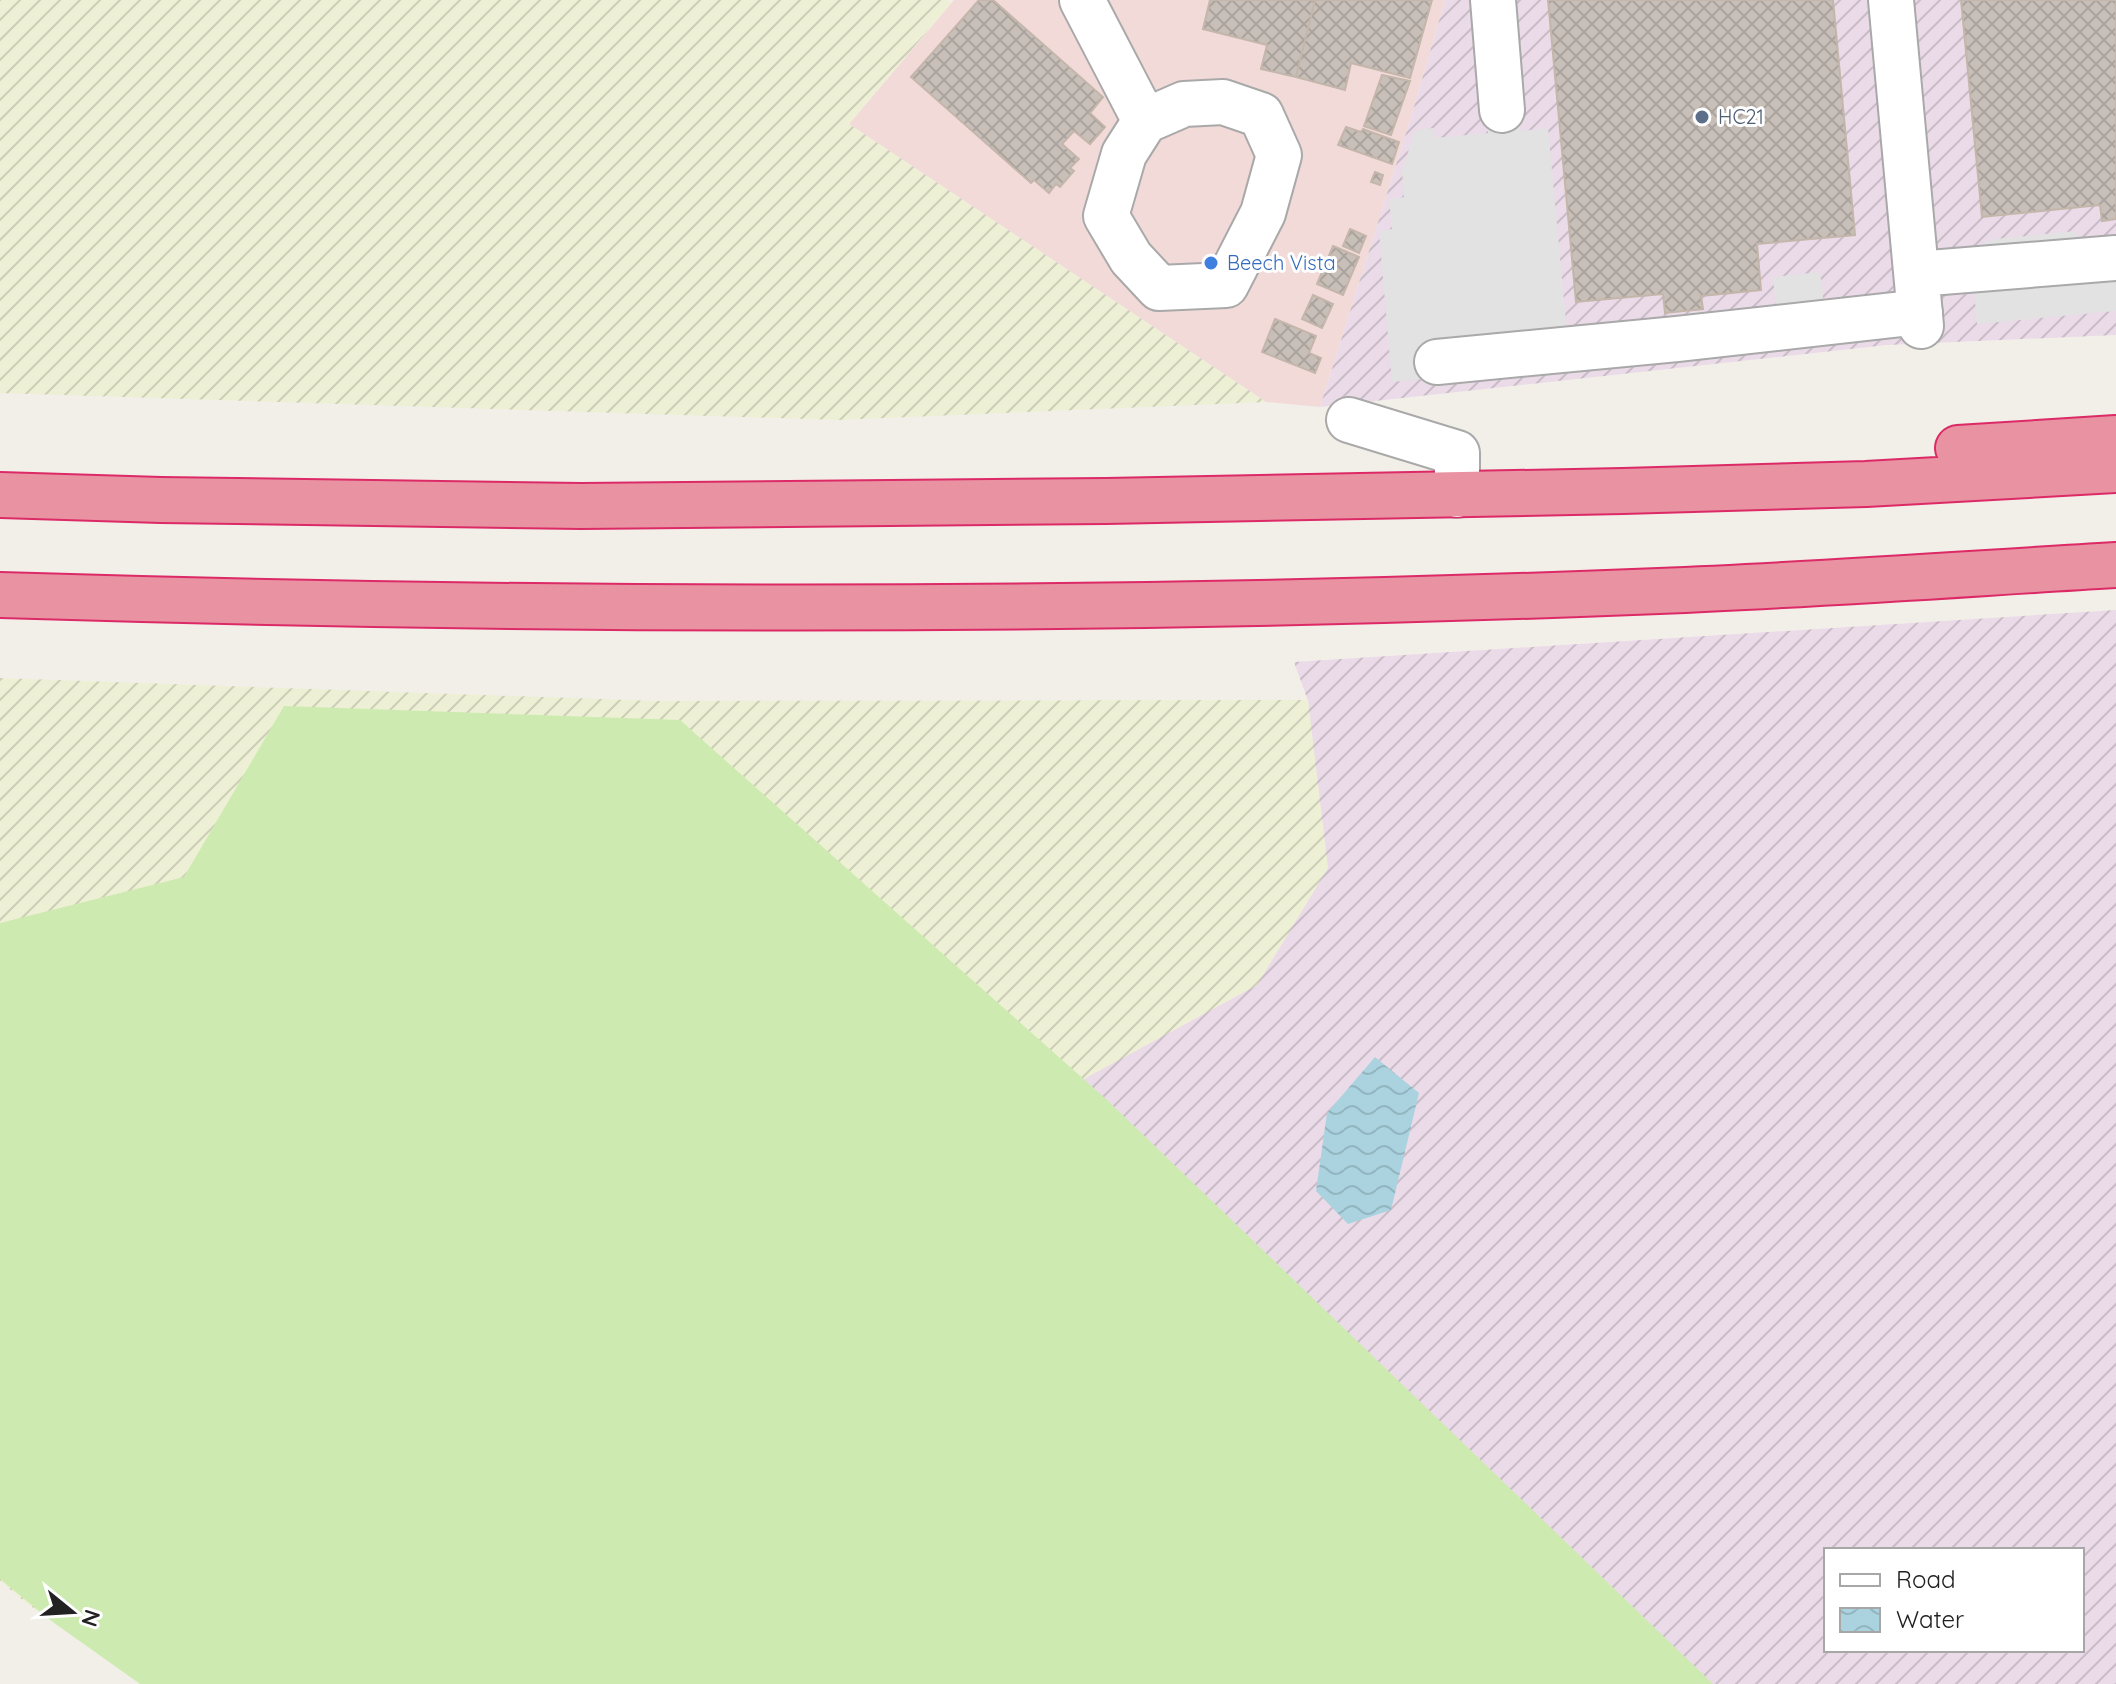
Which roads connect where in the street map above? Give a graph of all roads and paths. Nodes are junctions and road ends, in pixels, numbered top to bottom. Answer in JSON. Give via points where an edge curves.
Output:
{"nodes":[{"id":1,"x":1082,"y":0,"type":"edge"},
{"id":2,"x":1493,"y":0,"type":"edge"},
{"id":3,"x":1891,"y":0,"type":"edge"},
{"id":4,"x":1502,"y":110,"type":"dead end"},
{"id":5,"x":1145,"y":121,"type":"junction"},
{"id":6,"x":2116,"y":258,"type":"edge"},
{"id":7,"x":1919,"y":304,"type":"junction"},
{"id":8,"x":1437,"y":362,"type":"dead end"},
{"id":9,"x":1349,"y":420,"type":"dead end"},
{"id":10,"x":2116,"y":438,"type":"edge"},
{"id":11,"x":2116,"y":470,"type":"edge"},
{"id":12,"x":1623,"y":491,"type":"junction"},
{"id":13,"x":0,"y":495,"type":"edge"},
{"id":14,"x":1457,"y":495,"type":"junction"},
{"id":15,"x":2116,"y":565,"type":"edge"},
{"id":16,"x":0,"y":595,"type":"edge"}],
"edges":[{"from":1,"to":5,"type":"street"},
{"from":2,"to":4,"type":"street"},
{"from":3,"to":7,"type":"street"},
{"from":5,"to":5,"type":"street","via":[[1124,154],[1106,216],[1131,258],[1159,288],[1226,285],[1263,213],[1279,155],[1261,115],[1210,102],[1184,104]]},
{"from":6,"to":7,"type":"street"},
{"from":7,"to":8,"type":"street","via":[[1662,340]]},
{"from":9,"to":14,"type":"street","via":[[1457,453]]},
{"from":10,"to":12,"type":"highway","via":[[1842,456]]},
{"from":11,"to":12,"type":"highway"},
{"from":12,"to":14,"type":"highway"},
{"from":13,"to":14,"type":"highway","via":[[581,506]]},
{"from":15,"to":16,"type":"highway","via":[[1663,591],[1262,603],[550,606]]}]}
